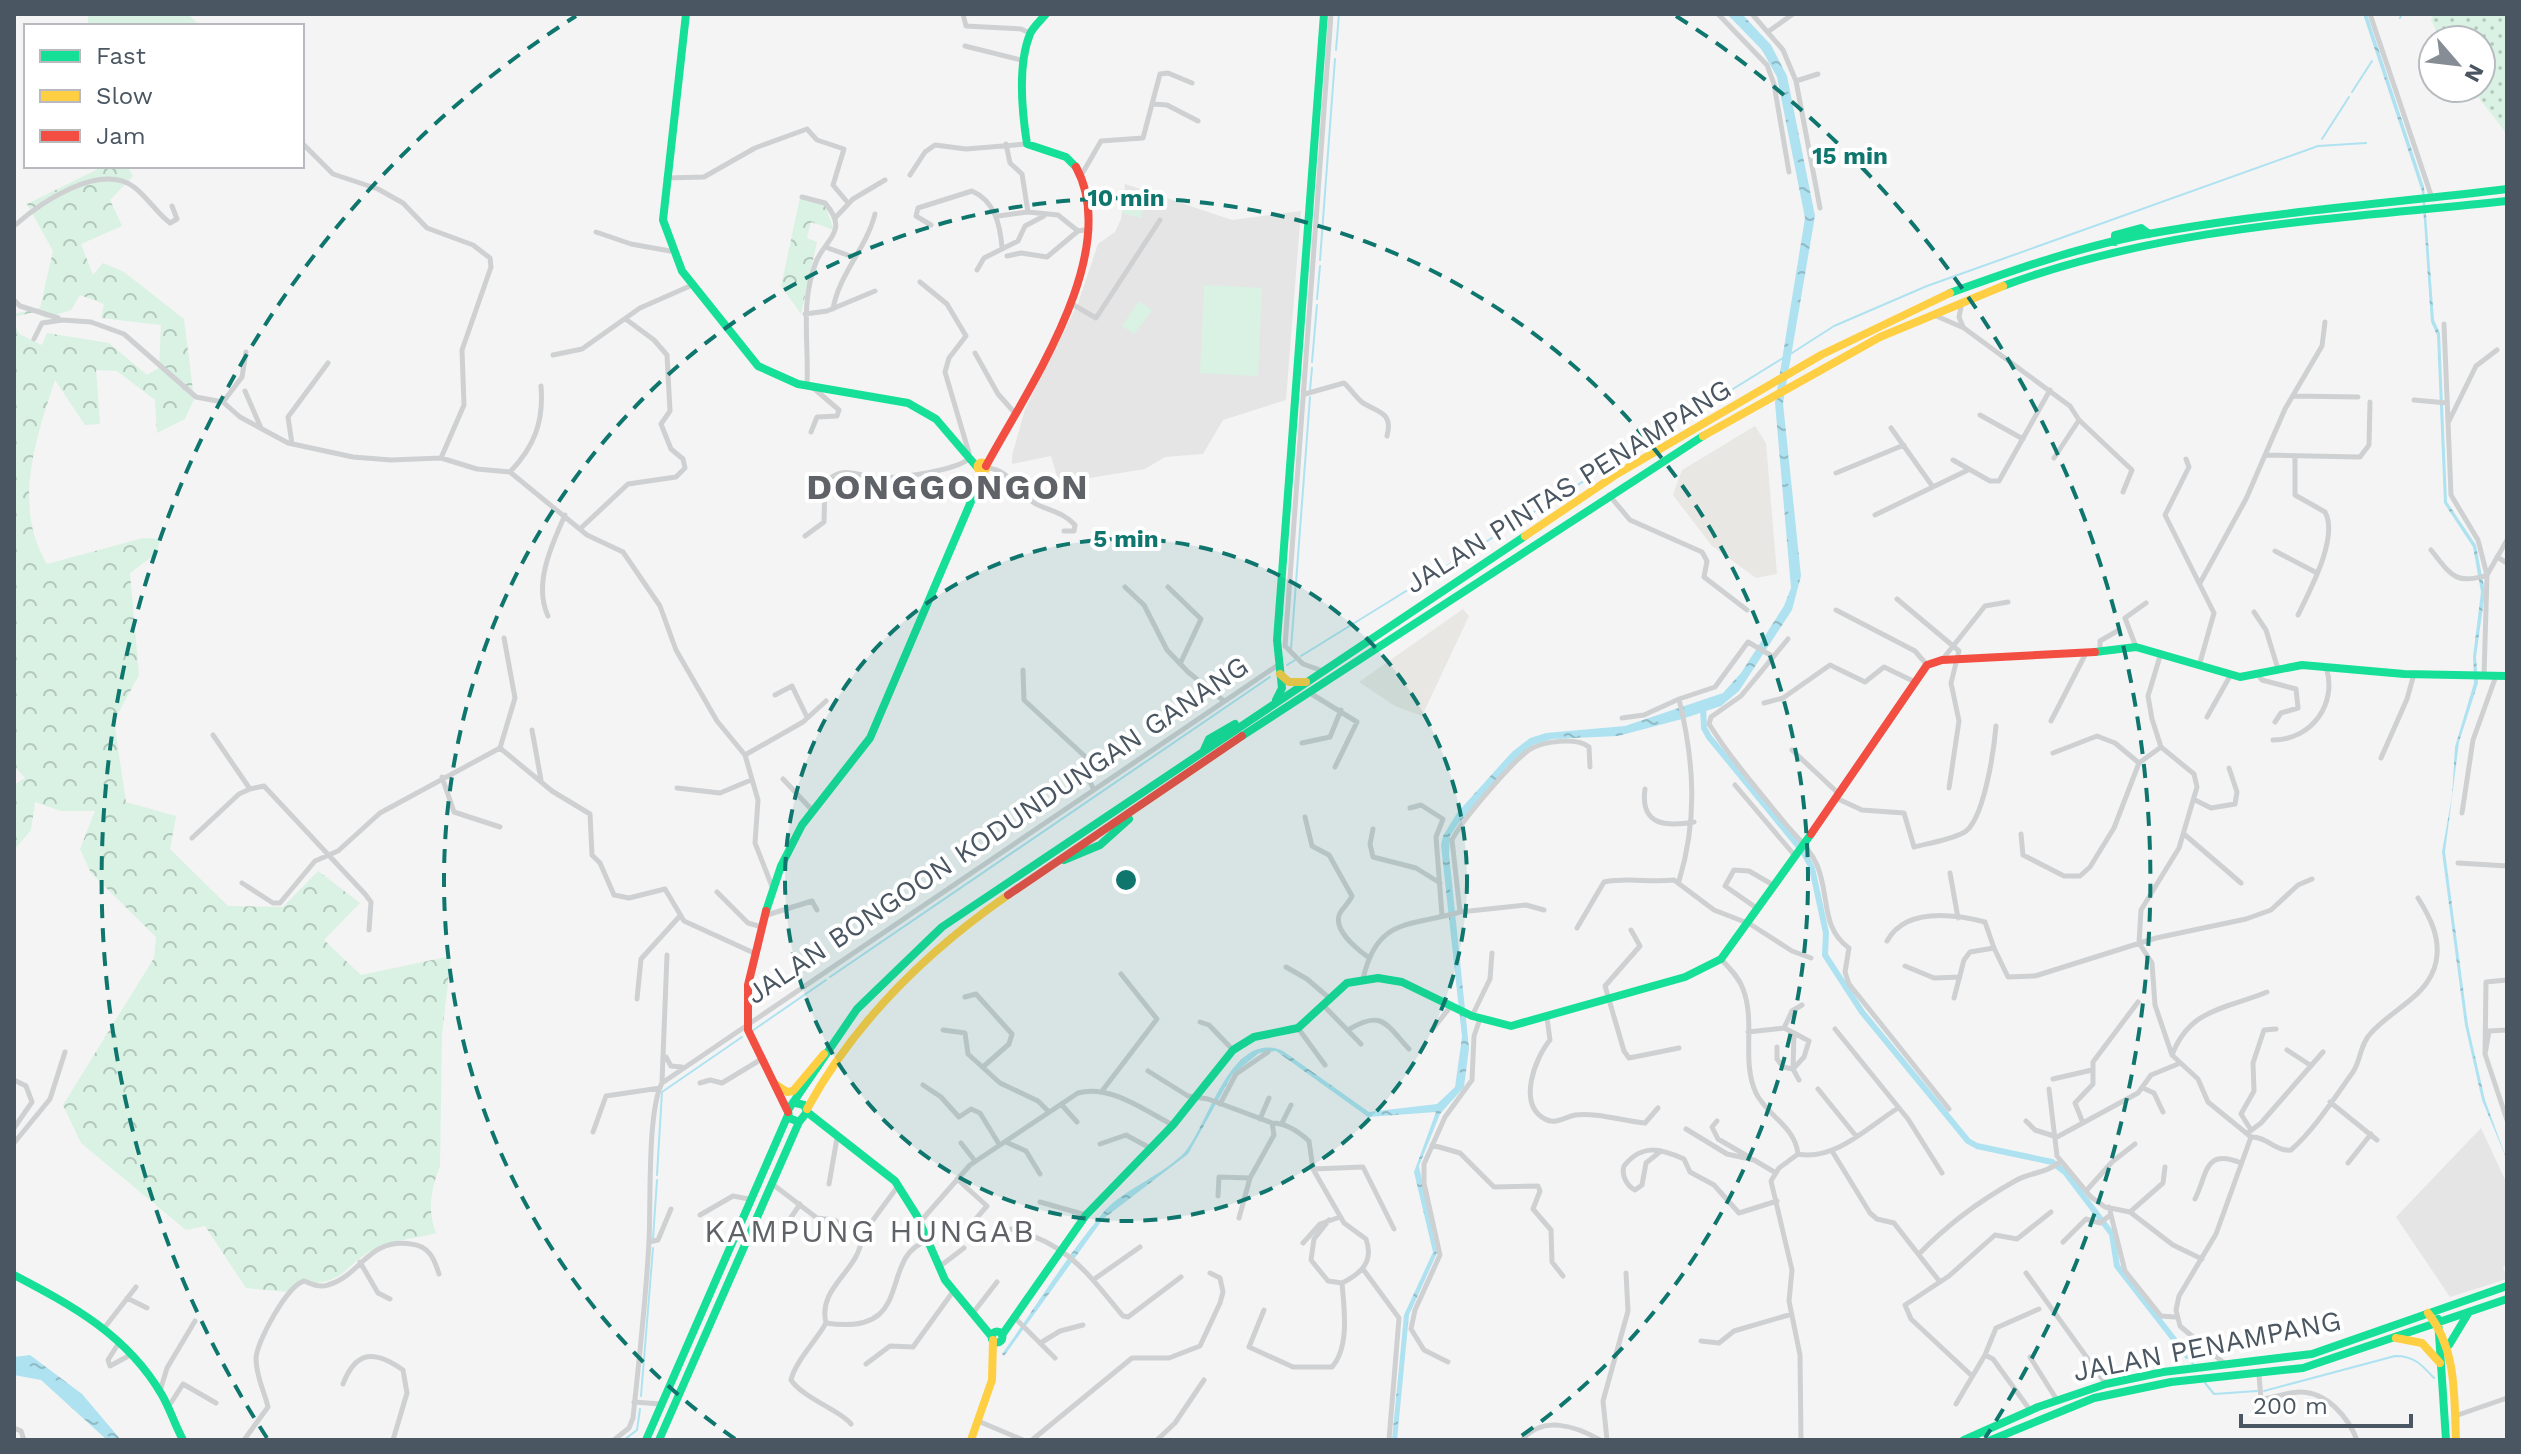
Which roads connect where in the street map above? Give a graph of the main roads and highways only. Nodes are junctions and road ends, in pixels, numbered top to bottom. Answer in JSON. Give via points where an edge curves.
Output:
{"nodes":[{"id":1,"x":686,"y":14,"type":"edge"},
{"id":2,"x":1046,"y":14,"type":"edge"},
{"id":3,"x":1324,"y":14,"type":"edge"},
{"id":4,"x":2507,"y":189,"type":"edge"},
{"id":5,"x":2507,"y":201,"type":"edge"},
{"id":6,"x":2115,"y":242,"type":"junction"},
{"id":7,"x":2138,"y":248,"type":"junction"},
{"id":8,"x":1995,"y":289,"type":"junction"},
{"id":9,"x":1954,"y":291,"type":"junction"},
{"id":10,"x":982,"y":466,"type":"junction"},
{"id":11,"x":1279,"y":670,"type":"junction"},
{"id":12,"x":2507,"y":676,"type":"edge"},
{"id":13,"x":1308,"y":681,"type":"junction"},
{"id":14,"x":1272,"y":705,"type":"junction"},
{"id":15,"x":1227,"y":749,"type":"junction"},
{"id":16,"x":1204,"y":750,"type":"junction"},
{"id":17,"x":1140,"y":807,"type":"junction"},
{"id":18,"x":1097,"y":823,"type":"junction"},
{"id":19,"x":1112,"y":826,"type":"junction"},
{"id":20,"x":1110,"y":838,"type":"junction"},
{"id":21,"x":1058,"y":861,"type":"junction"},
{"id":22,"x":824,"y":1054,"type":"junction"},
{"id":23,"x":773,"y":1083,"type":"junction"},
{"id":24,"x":796,"y":1103,"type":"junction"},
{"id":25,"x":807,"y":1111,"type":"junction"},
{"id":26,"x":788,"y":1114,"type":"junction"},
{"id":27,"x":800,"y":1122,"type":"junction"},
{"id":28,"x":823,"y":1128,"type":"junction"},
{"id":29,"x":14,"y":1275,"type":"edge"},
{"id":30,"x":2507,"y":1286,"type":"edge"},
{"id":31,"x":2507,"y":1299,"type":"edge"},
{"id":32,"x":2455,"y":1304,"type":"junction"},
{"id":33,"x":2441,"y":1308,"type":"junction"},
{"id":34,"x":2472,"y":1311,"type":"junction"},
{"id":35,"x":2428,"y":1313,"type":"junction"},
{"id":36,"x":2403,"y":1322,"type":"junction"},
{"id":37,"x":2437,"y":1322,"type":"junction"},
{"id":38,"x":2406,"y":1333,"type":"junction"},
{"id":39,"x":996,"y":1336,"type":"junction"},
{"id":40,"x":2392,"y":1338,"type":"junction"},
{"id":41,"x":2449,"y":1345,"type":"junction"},
{"id":42,"x":2440,"y":1363,"type":"junction"},
{"id":43,"x":183,"y":1440,"type":"edge"},
{"id":44,"x":646,"y":1440,"type":"edge"},
{"id":45,"x":659,"y":1440,"type":"edge"},
{"id":46,"x":971,"y":1440,"type":"edge"},
{"id":47,"x":1964,"y":1440,"type":"edge"},
{"id":48,"x":1991,"y":1440,"type":"edge"},
{"id":49,"x":2446,"y":1440,"type":"edge"},
{"id":50,"x":2456,"y":1440,"type":"edge"}],
"edges":[{"from":1,"to":10,"type":"main road","via":[[663,220],[670,251],[690,286],[750,360],[774,376],[915,407],[946,427]]},
{"from":2,"to":10,"type":"main road","via":[[1025,31],[1025,144],[1066,157],[1082,174],[1090,229],[1086,259],[1072,304],[997,448]]},
{"from":3,"to":11,"type":"main road","name":"JALAN BONGOON KODUNDUNGAN GANANG"},
{"from":4,"to":6,"type":"main road","name":"JALAN PINTAS PENAMPANG"},
{"from":5,"to":7,"type":"main road","name":"JALAN PINTAS PENAMPANG"},
{"from":6,"to":7,"type":"main road"},
{"from":6,"to":9,"type":"main road","name":"JALAN PINTAS PENAMPANG","via":[[2058,255]]},
{"from":7,"to":8,"type":"main road","name":"JALAN PINTAS PENAMPANG"},
{"from":8,"to":9,"type":"main road","via":[[1984,283]]},
{"from":8,"to":15,"type":"main road","name":"JALAN PINTAS PENAMPANG","via":[[1929,314],[1792,386],[1609,494]]},
{"from":9,"to":13,"type":"main road","name":"JALAN PINTAS PENAMPANG","via":[[1860,334],[1617,474]]},
{"from":10,"to":23,"type":"main road","via":[[865,747],[792,840],[774,890],[744,998],[747,1027]]},
{"from":11,"to":13,"type":"main road","via":[[1289,682]]},
{"from":11,"to":14,"type":"main road","via":[[1281,692]]},
{"from":12,"to":39,"type":"main road","via":[[2326,666],[2230,676],[2136,647],[1960,658],[1927,665],[1721,959],[1609,1002],[1511,1026],[1473,1017],[1402,982],[1347,983],[1298,1028],[1254,1037],[1233,1050],[1173,1125],[1086,1215],[1015,1318]]},
{"from":13,"to":14,"type":"main road","name":"JALAN PINTAS PENAMPANG"},
{"from":14,"to":16,"type":"main road","name":"JALAN PINTAS PENAMPANG"},
{"from":15,"to":16,"type":"main road"},
{"from":15,"to":17,"type":"main road","name":"JALAN PINTAS PENAMPANG"},
{"from":16,"to":18,"type":"main road","name":"JALAN PINTAS PENAMPANG"},
{"from":17,"to":19,"type":"main road","name":"JALAN PINTAS PENAMPANG"},
{"from":17,"to":20,"type":"main road"},
{"from":18,"to":19,"type":"main road"},
{"from":18,"to":22,"type":"main road","name":"JALAN PINTAS PENAMPANG","via":[[942,927],[873,992]]},
{"from":19,"to":20,"type":"main road"},
{"from":19,"to":21,"type":"main road","name":"JALAN PINTAS PENAMPANG"},
{"from":20,"to":21,"type":"main road","via":[[1079,857]]},
{"from":21,"to":25,"type":"main road","name":"JALAN PINTAS PENAMPANG","via":[[966,924],[892,989],[840,1053]]},
{"from":22,"to":23,"type":"main road","via":[[793,1091]]},
{"from":22,"to":24,"type":"main road","name":"JALAN PINTAS PENAMPANG"},
{"from":23,"to":26,"type":"main road"},
{"from":24,"to":25,"type":"main road"},
{"from":24,"to":26,"type":"main road","name":"JALAN PINTAS PENAMPANG"},
{"from":25,"to":27,"type":"main road","name":"JALAN PINTAS PENAMPANG"},
{"from":25,"to":28,"type":"main road"},
{"from":26,"to":27,"type":"main road"},
{"from":26,"to":44,"type":"main road"},
{"from":27,"to":28,"type":"main road"},
{"from":27,"to":45,"type":"main road"},
{"from":28,"to":39,"type":"main road","via":[[898,1185],[952,1293]]},
{"from":29,"to":43,"type":"main road","via":[[79,1307],[120,1341],[160,1392]]},
{"from":30,"to":32,"type":"main road","name":"JALAN PENAMPANG"},
{"from":31,"to":34,"type":"main road","name":"JALAN PENAMPANG"},
{"from":32,"to":33,"type":"main road","name":"JALAN PENAMPANG"},
{"from":32,"to":34,"type":"main road"},
{"from":33,"to":35,"type":"main road","name":"JALAN PENAMPANG"},
{"from":33,"to":37,"type":"main road"},
{"from":34,"to":37,"type":"main road","name":"JALAN PENAMPANG"},
{"from":34,"to":41,"type":"main road","via":[[2454,1330]]},
{"from":35,"to":36,"type":"main road","name":"JALAN PENAMPANG"},
{"from":35,"to":37,"type":"main road"},
{"from":36,"to":38,"type":"main road"},
{"from":36,"to":47,"type":"main road","name":"JALAN PENAMPANG","via":[[2312,1354],[2106,1384]]},
{"from":37,"to":38,"type":"main road","name":"JALAN PENAMPANG"},
{"from":37,"to":41,"type":"main road"},
{"from":37,"to":42,"type":"main road"},
{"from":38,"to":40,"type":"main road","name":"JALAN PENAMPANG"},
{"from":39,"to":46,"type":"main road","via":[[993,1383]]},
{"from":40,"to":42,"type":"main road","via":[[2421,1341]]},
{"from":40,"to":48,"type":"main road","name":"JALAN PENAMPANG","via":[[2303,1368],[2198,1379],[2094,1398]]},
{"from":41,"to":50,"type":"main road"},
{"from":42,"to":49,"type":"main road"}]}
